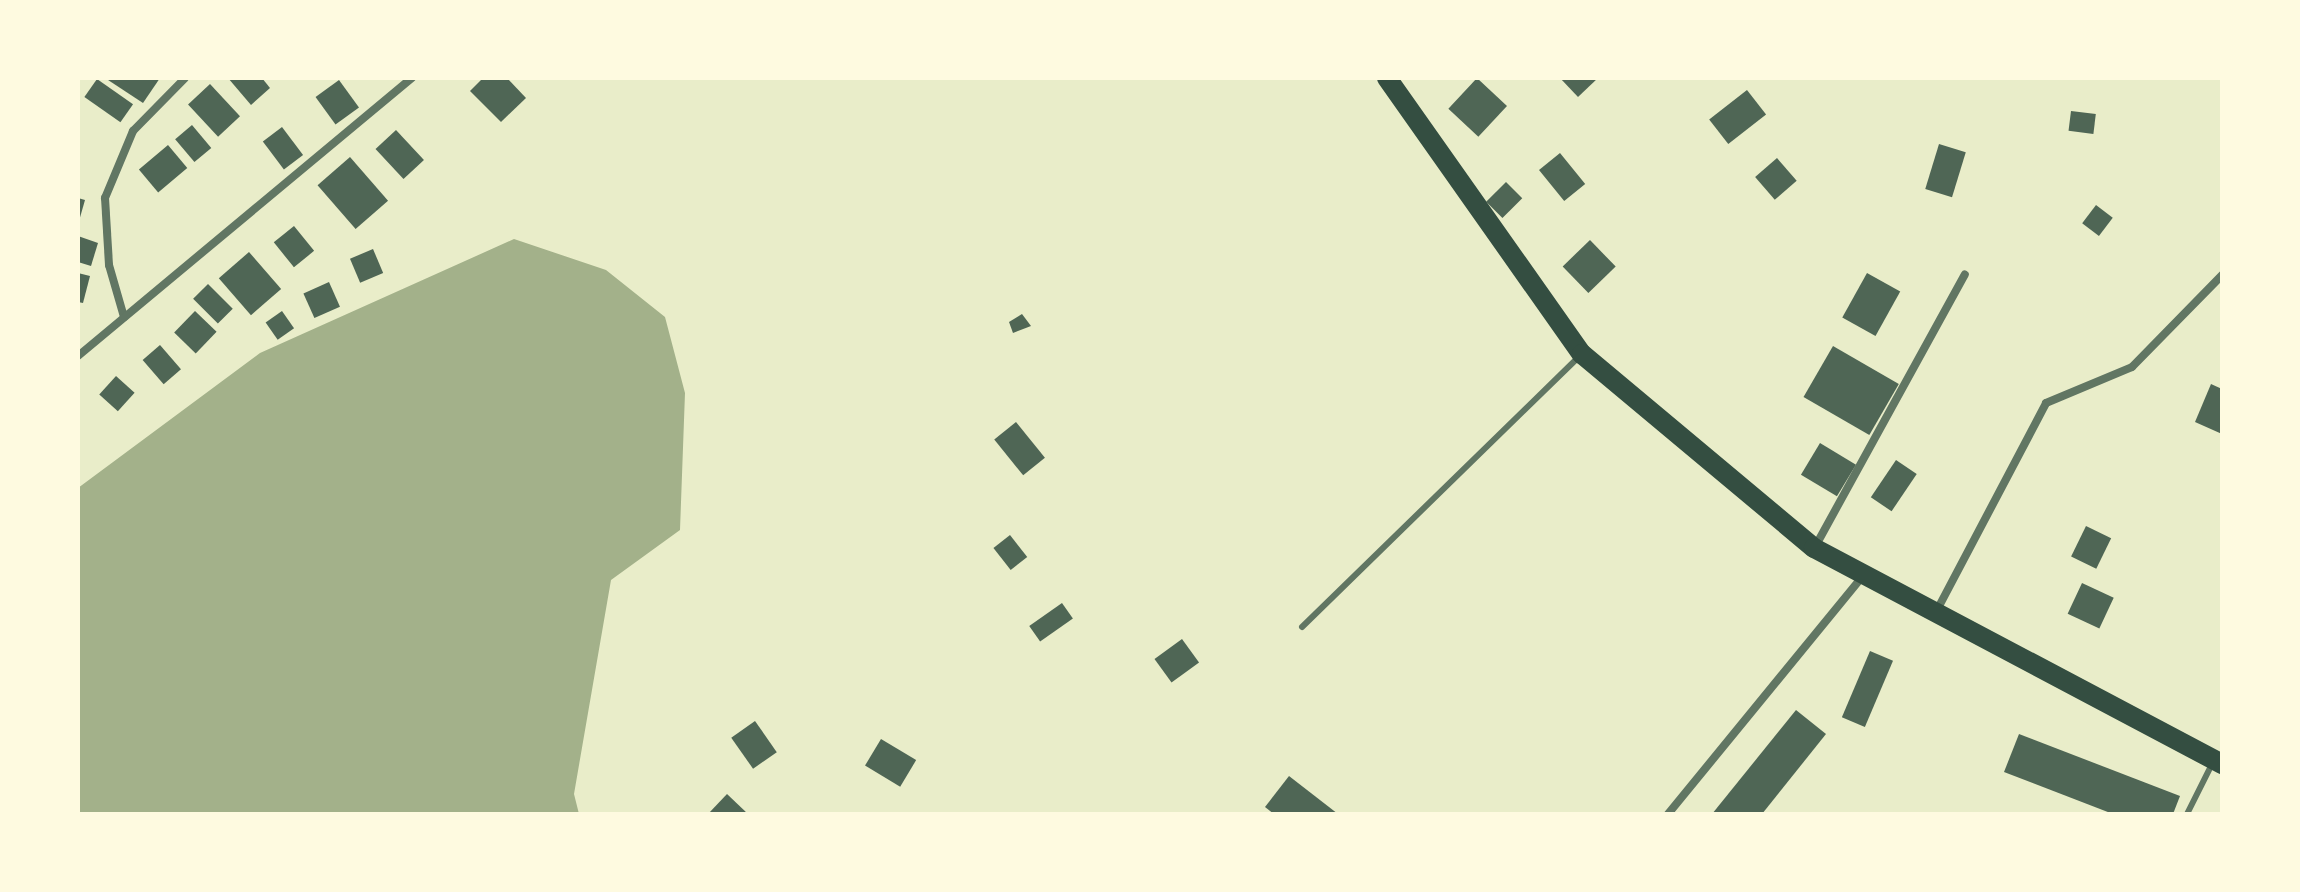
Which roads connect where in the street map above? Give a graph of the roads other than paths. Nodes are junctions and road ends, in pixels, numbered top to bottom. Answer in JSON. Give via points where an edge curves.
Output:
{"nodes":[{"id":1,"x":185,"y":78,"type":"edge"},
{"id":2,"x":412,"y":78,"type":"edge"},
{"id":3,"x":1387,"y":78,"type":"edge"},
{"id":4,"x":1965,"y":274,"type":"dead end"},
{"id":5,"x":2222,"y":275,"type":"edge"},
{"id":6,"x":124,"y":317,"type":"junction"},
{"id":7,"x":1582,"y":354,"type":"junction"},
{"id":8,"x":78,"y":356,"type":"edge"},
{"id":9,"x":1814,"y":548,"type":"junction"},
{"id":10,"x":1861,"y":578,"type":"junction"},
{"id":11,"x":1936,"y":612,"type":"junction"},
{"id":12,"x":1302,"y":627,"type":"dead end"},
{"id":13,"x":2218,"y":762,"type":"edge"},
{"id":14,"x":1668,"y":814,"type":"edge"},
{"id":15,"x":2187,"y":814,"type":"edge"}],
"edges":[{"from":1,"to":6,"type":"street","via":[[133,131],[105,198],[109,265]]},
{"from":2,"to":6,"type":"street"},
{"from":3,"to":7,"type":"main road"},
{"from":4,"to":9,"type":"street"},
{"from":5,"to":11,"type":"street","via":[[2132,367],[2046,403]]},
{"from":6,"to":8,"type":"street"},
{"from":7,"to":9,"type":"main road"},
{"from":7,"to":12,"type":"lane"},
{"from":9,"to":10,"type":"main road"},
{"from":10,"to":11,"type":"main road"},
{"from":10,"to":14,"type":"street"},
{"from":11,"to":13,"type":"main road"},
{"from":13,"to":15,"type":"lane"}]}
